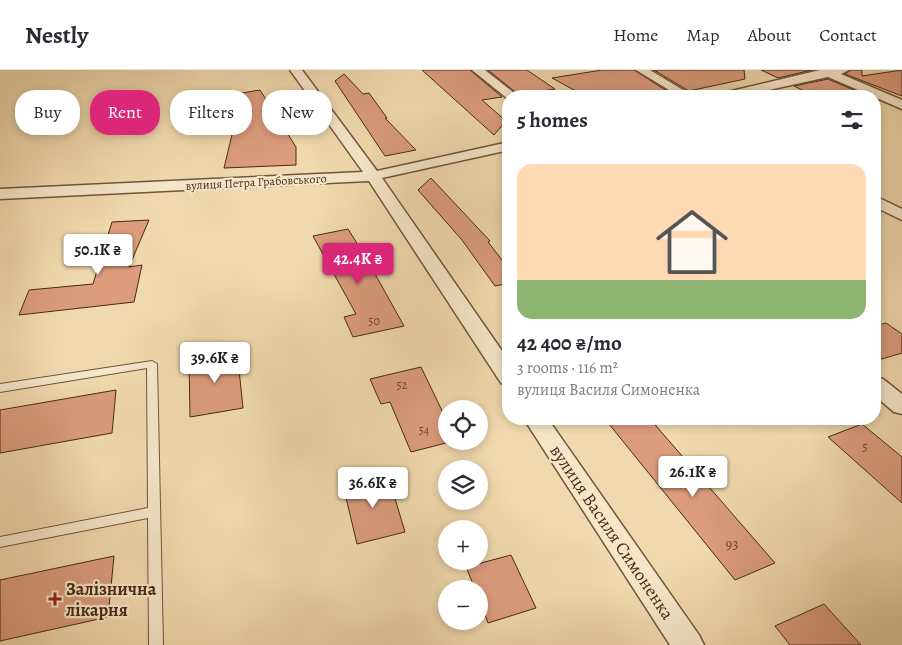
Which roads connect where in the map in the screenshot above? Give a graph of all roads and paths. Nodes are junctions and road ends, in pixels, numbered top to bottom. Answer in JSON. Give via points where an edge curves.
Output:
{"nodes":[{"id":1,"x":296,"y":70,"type":"edge"},
{"id":2,"x":478,"y":70,"type":"edge"},
{"id":3,"x":642,"y":70,"type":"edge"},
{"id":4,"x":843,"y":70,"type":"edge"},
{"id":5,"x":826,"y":72,"type":"edge"},
{"id":6,"x":504,"y":90,"type":"edge"},
{"id":7,"x":676,"y":90,"type":"edge"},
{"id":8,"x":752,"y":90,"type":"edge"},
{"id":9,"x":867,"y":90,"type":"edge"},
{"id":10,"x":881,"y":96,"type":"edge"},
{"id":11,"x":902,"y":105,"type":"edge"},
{"id":12,"x":502,"y":148,"type":"edge"},
{"id":13,"x":373,"y":176,"type":"junction"},
{"id":14,"x":0,"y":194,"type":"edge"},
{"id":15,"x":881,"y":203,"type":"edge"},
{"id":16,"x":902,"y":215,"type":"edge"},
{"id":17,"x":502,"y":368,"type":"edge"},
{"id":18,"x":0,"y":388,"type":"edge"},
{"id":19,"x":881,"y":389,"type":"edge"},
{"id":20,"x":902,"y":406,"type":"edge"},
{"id":21,"x":540,"y":425,"type":"edge"},
{"id":22,"x":155,"y":512,"type":"junction"},
{"id":23,"x":0,"y":542,"type":"edge"},
{"id":24,"x":156,"y":645,"type":"edge"},
{"id":25,"x":688,"y":645,"type":"edge"}],
"edges":[{"from":1,"to":13,"type":"street"},
{"from":2,"to":6,"type":"street"},
{"from":3,"to":7,"type":"street"},
{"from":4,"to":5,"type":"street"},
{"from":5,"to":8,"type":"street"},
{"from":5,"to":9,"type":"street"},
{"from":10,"to":11,"type":"street"},
{"from":12,"to":13,"type":"street","name":"вулиця Петра Грабовського"},
{"from":13,"to":14,"type":"street","name":"вулиця Петра Грабовського"},
{"from":13,"to":17,"type":"street"},
{"from":15,"to":16,"type":"street"},
{"from":18,"to":22,"type":"lane","via":[[152,364]]},
{"from":19,"to":20,"type":"street"},
{"from":21,"to":25,"type":"street","name":"вулиця Василя Симоненка"},
{"from":22,"to":23,"type":"lane"},
{"from":22,"to":24,"type":"lane"}]}
